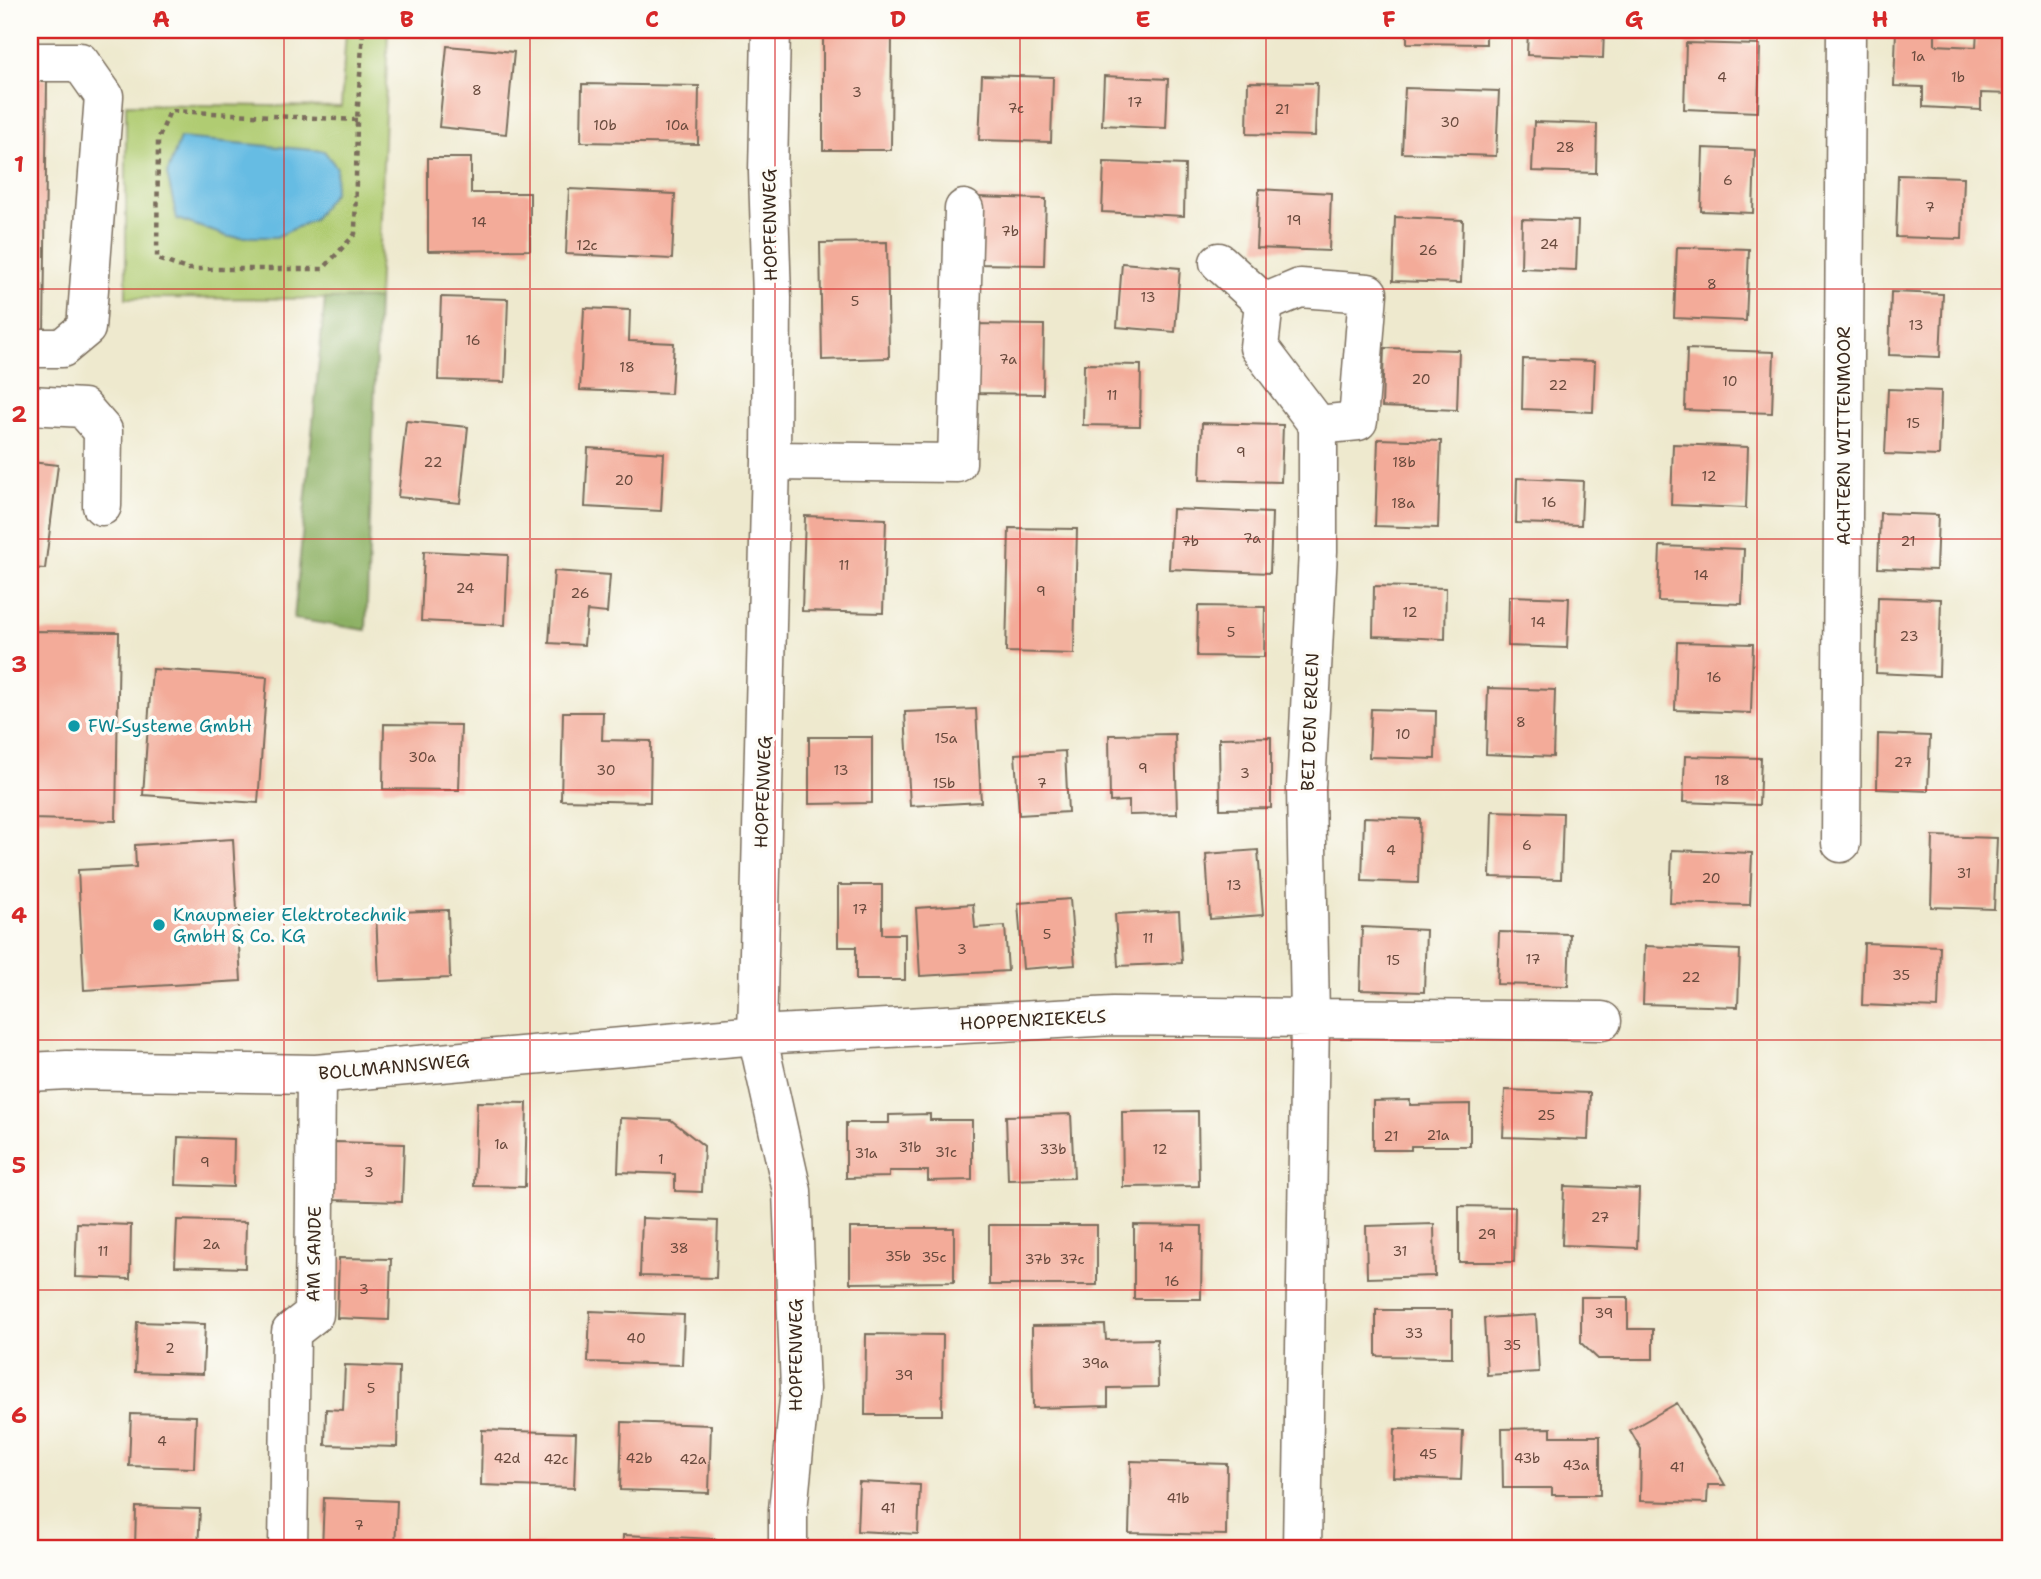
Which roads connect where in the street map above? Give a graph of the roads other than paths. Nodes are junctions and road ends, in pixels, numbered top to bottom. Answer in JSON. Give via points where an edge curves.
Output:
{"nodes":[{"id":1,"x":771,"y":30,"type":"edge"},
{"id":2,"x":1846,"y":30,"type":"edge"},
{"id":3,"x":30,"y":62,"type":"edge"},
{"id":4,"x":964,"y":209,"type":"dead end"},
{"id":5,"x":1219,"y":262,"type":"dead end"},
{"id":6,"x":1264,"y":303,"type":"junction"},
{"id":7,"x":30,"y":348,"type":"edge"},
{"id":8,"x":30,"y":405,"type":"edge"},
{"id":9,"x":1318,"y":425,"type":"junction"},
{"id":10,"x":771,"y":461,"type":"junction"},
{"id":11,"x":102,"y":506,"type":"dead end"},
{"id":12,"x":1841,"y":843,"type":"dead end"},
{"id":13,"x":1310,"y":1018,"type":"junction"},
{"id":14,"x":1602,"y":1021,"type":"dead end"},
{"id":15,"x":757,"y":1035,"type":"junction"},
{"id":16,"x":30,"y":1072,"type":"edge"},
{"id":17,"x":316,"y":1074,"type":"junction"},
{"id":18,"x":288,"y":1549,"type":"edge"},
{"id":19,"x":788,"y":1549,"type":"edge"},
{"id":20,"x":1301,"y":1549,"type":"edge"}],
"edges":[{"from":1,"to":10,"type":"street","name":"HOPFENWEG"},
{"from":2,"to":12,"type":"street","name":"ACHTERN WITTENMOOR"},
{"from":3,"to":7,"type":"street","via":[[80,62],[104,96],[86,328],[62,348]]},
{"from":4,"to":10,"type":"street","via":[[957,463]]},
{"from":5,"to":6,"type":"street"},
{"from":6,"to":9,"type":"street","via":[[1259,347]]},
{"from":6,"to":9,"type":"street","via":[[1300,288],[1368,293],[1358,421]]},
{"from":8,"to":11,"type":"street","via":[[83,408],[103,431]]},
{"from":9,"to":13,"type":"street","name":"BEI DEN ERLEN","via":[[1318,551],[1306,788]]},
{"from":10,"to":15,"type":"street","name":"HOPFENWEG"},
{"from":13,"to":14,"type":"street","name":"HOPPENRIEKELS"},
{"from":13,"to":15,"type":"street","name":"HOPPENRIEKELS","via":[[1112,1016]]},
{"from":13,"to":20,"type":"street"},
{"from":15,"to":17,"type":"street","name":"BOLLMANNSWEG"},
{"from":15,"to":19,"type":"street","name":"HOPFENWEG","via":[[792,1191],[800,1389]]},
{"from":16,"to":17,"type":"street","name":"BOLLMANNSWEG"},
{"from":17,"to":18,"type":"street","name":"AM SANDE","via":[[314,1314],[291,1332]]}]}
